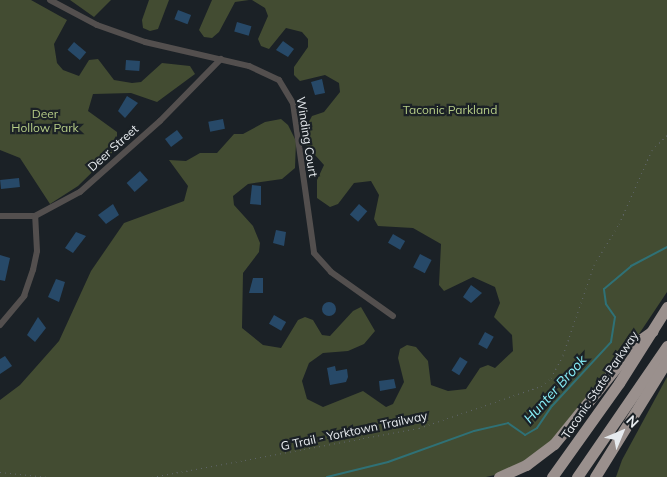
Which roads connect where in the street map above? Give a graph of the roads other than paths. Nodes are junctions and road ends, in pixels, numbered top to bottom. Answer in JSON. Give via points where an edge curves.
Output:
{"nodes":[{"id":1,"x":50,"y":0,"type":"edge"},
{"id":2,"x":221,"y":58,"type":"junction"},
{"id":3,"x":0,"y":216,"type":"edge"},
{"id":4,"x":35,"y":216,"type":"junction"},
{"id":5,"x":667,"y":307,"type":"edge"},
{"id":6,"x":393,"y":316,"type":"dead end"},
{"id":7,"x":0,"y":326,"type":"edge"},
{"id":8,"x":653,"y":331,"type":"junction"},
{"id":9,"x":667,"y":346,"type":"edge"},
{"id":10,"x":667,"y":361,"type":"edge"},
{"id":11,"x":499,"y":477,"type":"edge"},
{"id":12,"x":552,"y":477,"type":"edge"},
{"id":13,"x":577,"y":477,"type":"edge"},
{"id":14,"x":595,"y":477,"type":"edge"}],
"edges":[{"from":1,"to":2,"type":"street","name":"Winding Court","via":[[96,25],[144,42]]},
{"from":2,"to":4,"type":"street","name":"Deer Street","via":[[160,121],[80,192]]},
{"from":2,"to":6,"type":"street","name":"Winding Court","via":[[270,74],[284,85],[293,103],[314,253],[332,272]]},
{"from":3,"to":4,"type":"street","name":"Deer Street"},
{"from":4,"to":7,"type":"street","via":[[37,251],[33,270],[24,296]]},
{"from":5,"to":8,"type":"highway","name":"Taconic State Parkway"},
{"from":8,"to":11,"type":"highway","via":[[637,342],[554,444],[526,465]]},
{"from":8,"to":12,"type":"highway","name":"Taconic State Parkway"},
{"from":9,"to":13,"type":"highway"},
{"from":10,"to":14,"type":"highway"}]}
